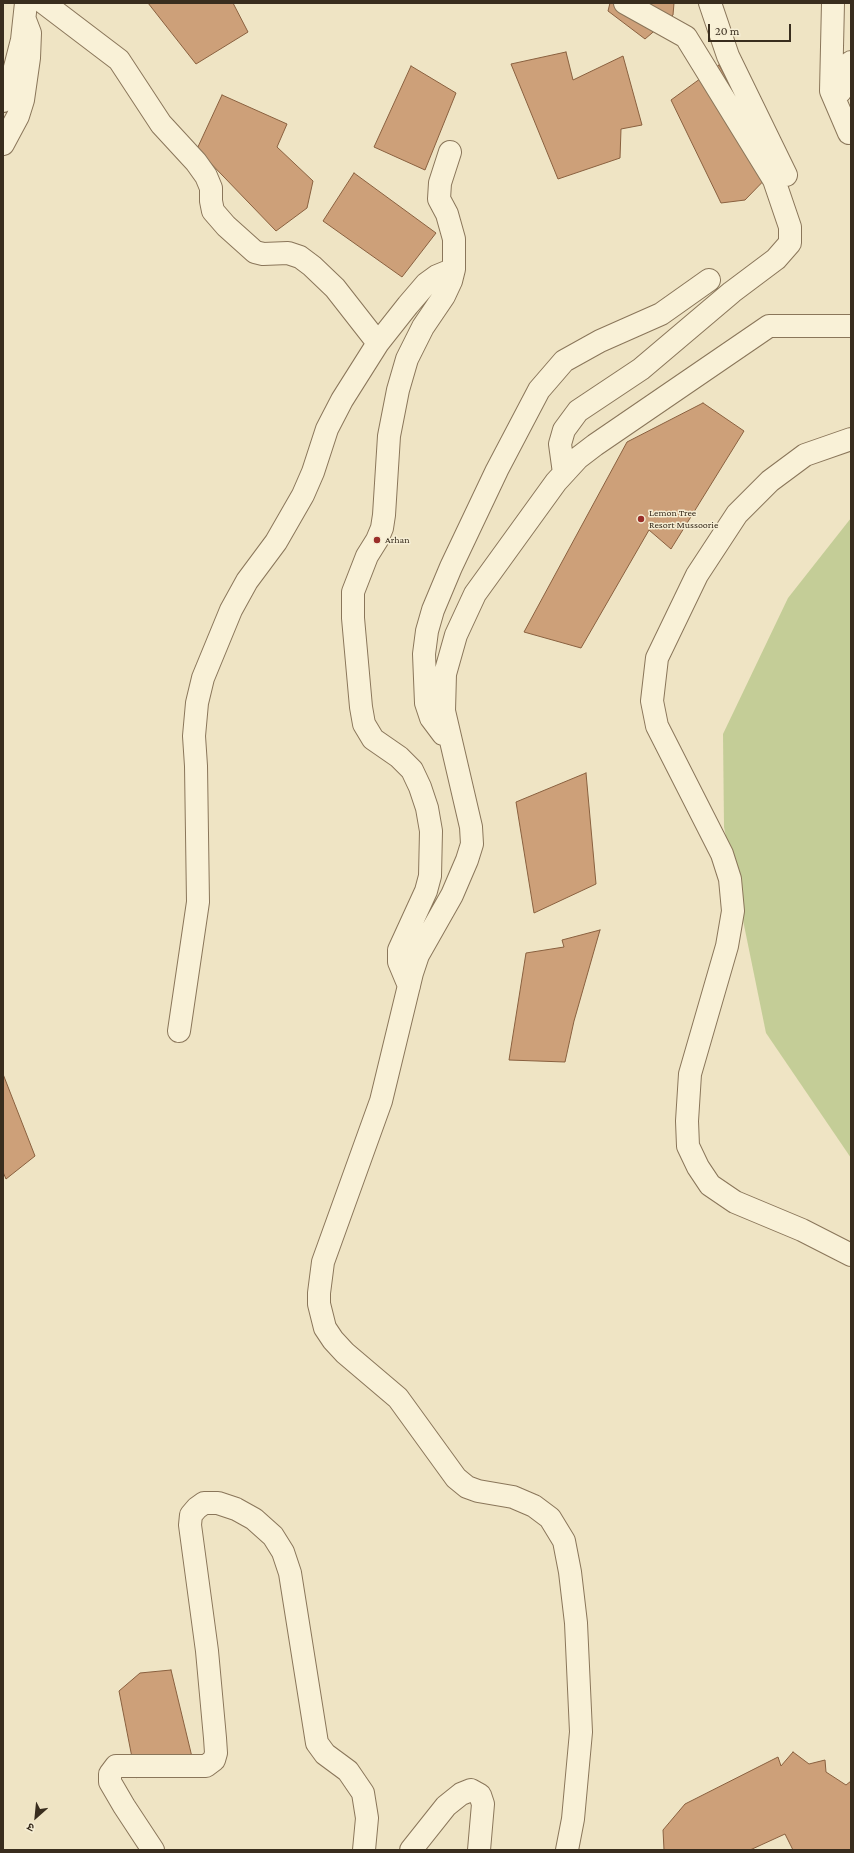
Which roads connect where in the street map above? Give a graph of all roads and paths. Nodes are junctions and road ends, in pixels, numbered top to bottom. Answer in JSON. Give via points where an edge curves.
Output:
{"nodes":[{"id":1,"x":44,"y":3,"type":"edge"},
{"id":2,"x":625,"y":3,"type":"edge"},
{"id":3,"x":710,"y":3,"type":"edge"},
{"id":4,"x":833,"y":3,"type":"edge"},
{"id":5,"x":26,"y":11,"type":"edge"},
{"id":6,"x":11,"y":49,"type":"edge"},
{"id":7,"x":851,"y":62,"type":"edge"},
{"id":8,"x":3,"y":101,"type":"edge"},
{"id":9,"x":850,"y":137,"type":"edge"},
{"id":10,"x":3,"y":144,"type":"edge"},
{"id":11,"x":450,"y":152,"type":"dead end"},
{"id":12,"x":790,"y":227,"type":"junction"},
{"id":13,"x":454,"y":269,"type":"junction"},
{"id":14,"x":709,"y":280,"type":"dead end"},
{"id":15,"x":851,"y":326,"type":"edge"},
{"id":16,"x":378,"y":343,"type":"junction"},
{"id":17,"x":851,"y":439,"type":"edge"},
{"id":18,"x":564,"y":473,"type":"junction"},
{"id":19,"x":451,"y":747,"type":"junction"},
{"id":20,"x":409,"y":986,"type":"junction"},
{"id":21,"x":179,"y":1031,"type":"dead end"},
{"id":22,"x":851,"y":1255,"type":"edge"},
{"id":23,"x":153,"y":1850,"type":"edge"},
{"id":24,"x":364,"y":1850,"type":"edge"},
{"id":25,"x":411,"y":1850,"type":"edge"},
{"id":26,"x":479,"y":1850,"type":"edge"},
{"id":27,"x":568,"y":1850,"type":"edge"}],
"edges":[{"from":1,"to":16,"type":"street","via":[[120,60],[161,124],[206,176],[211,188],[213,212],[226,226],[255,252],[288,253],[300,257],[312,266],[335,288]]},
{"from":2,"to":12,"type":"street","via":[[686,37],[774,180]]},
{"from":3,"to":12,"type":"street","via":[[728,56],[791,186]]},
{"from":4,"to":9,"type":"street","via":[[831,91]]},
{"from":5,"to":6,"type":"street"},
{"from":5,"to":10,"type":"street","via":[[30,33],[23,100],[18,116]]},
{"from":6,"to":8,"type":"street","via":[[10,83]]},
{"from":7,"to":9,"type":"street","via":[[841,70],[839,88]]},
{"from":11,"to":13,"type":"street","via":[[440,183],[440,199],[454,238]]},
{"from":12,"to":18,"type":"street","via":[[790,243],[776,258],[641,370],[578,411],[564,430],[560,444]]},
{"from":13,"to":16,"type":"street","via":[[426,284]]},
{"from":13,"to":20,"type":"street","via":[[444,296],[423,327],[407,359],[389,436],[382,528],[367,556],[353,592],[360,707],[364,724],[373,739],[400,757],[412,770],[427,808],[431,831],[430,876],[426,891],[399,950],[399,962]]},
{"from":14,"to":19,"type":"street","via":[[661,314],[600,341],[564,362],[539,390],[500,463],[458,553],[433,610],[427,631],[424,654],[426,703],[431,718]]},
{"from":15,"to":18,"type":"street","via":[[769,326],[595,445]]},
{"from":16,"to":21,"type":"street","via":[[327,429],[313,472],[291,519],[247,581],[231,610],[203,678],[196,703],[194,736],[198,902]]},
{"from":17,"to":22,"type":"street","via":[[805,455],[770,481],[737,514],[698,575],[657,658],[652,701],[657,726],[722,854],[730,879],[733,910],[727,946],[690,1074],[688,1146],[710,1185],[722,1194]]},
{"from":18,"to":19,"type":"street","via":[[475,594],[456,635],[445,674],[444,711]]},
{"from":19,"to":20,"type":"street","via":[[471,827],[472,844],[452,895],[418,955]]},
{"from":20,"to":27,"type":"street","via":[[381,1101],[323,1262],[319,1304],[325,1328],[333,1340],[398,1398],[456,1478],[467,1487],[478,1491],[513,1497],[534,1506],[550,1518],[564,1541],[576,1623],[581,1732]]},
{"from":23,"to":24,"type":"street","via":[[110,1782],[110,1774],[116,1766],[206,1766],[214,1760],[216,1746],[207,1652],[190,1525],[191,1515],[197,1508],[204,1504],[218,1503],[254,1519],[273,1536],[283,1552],[290,1574],[317,1743],[325,1754],[348,1771],[363,1793],[367,1818]]},
{"from":25,"to":26,"type":"street","via":[[446,1806],[461,1794],[472,1790],[480,1795],[483,1804]]}]}
